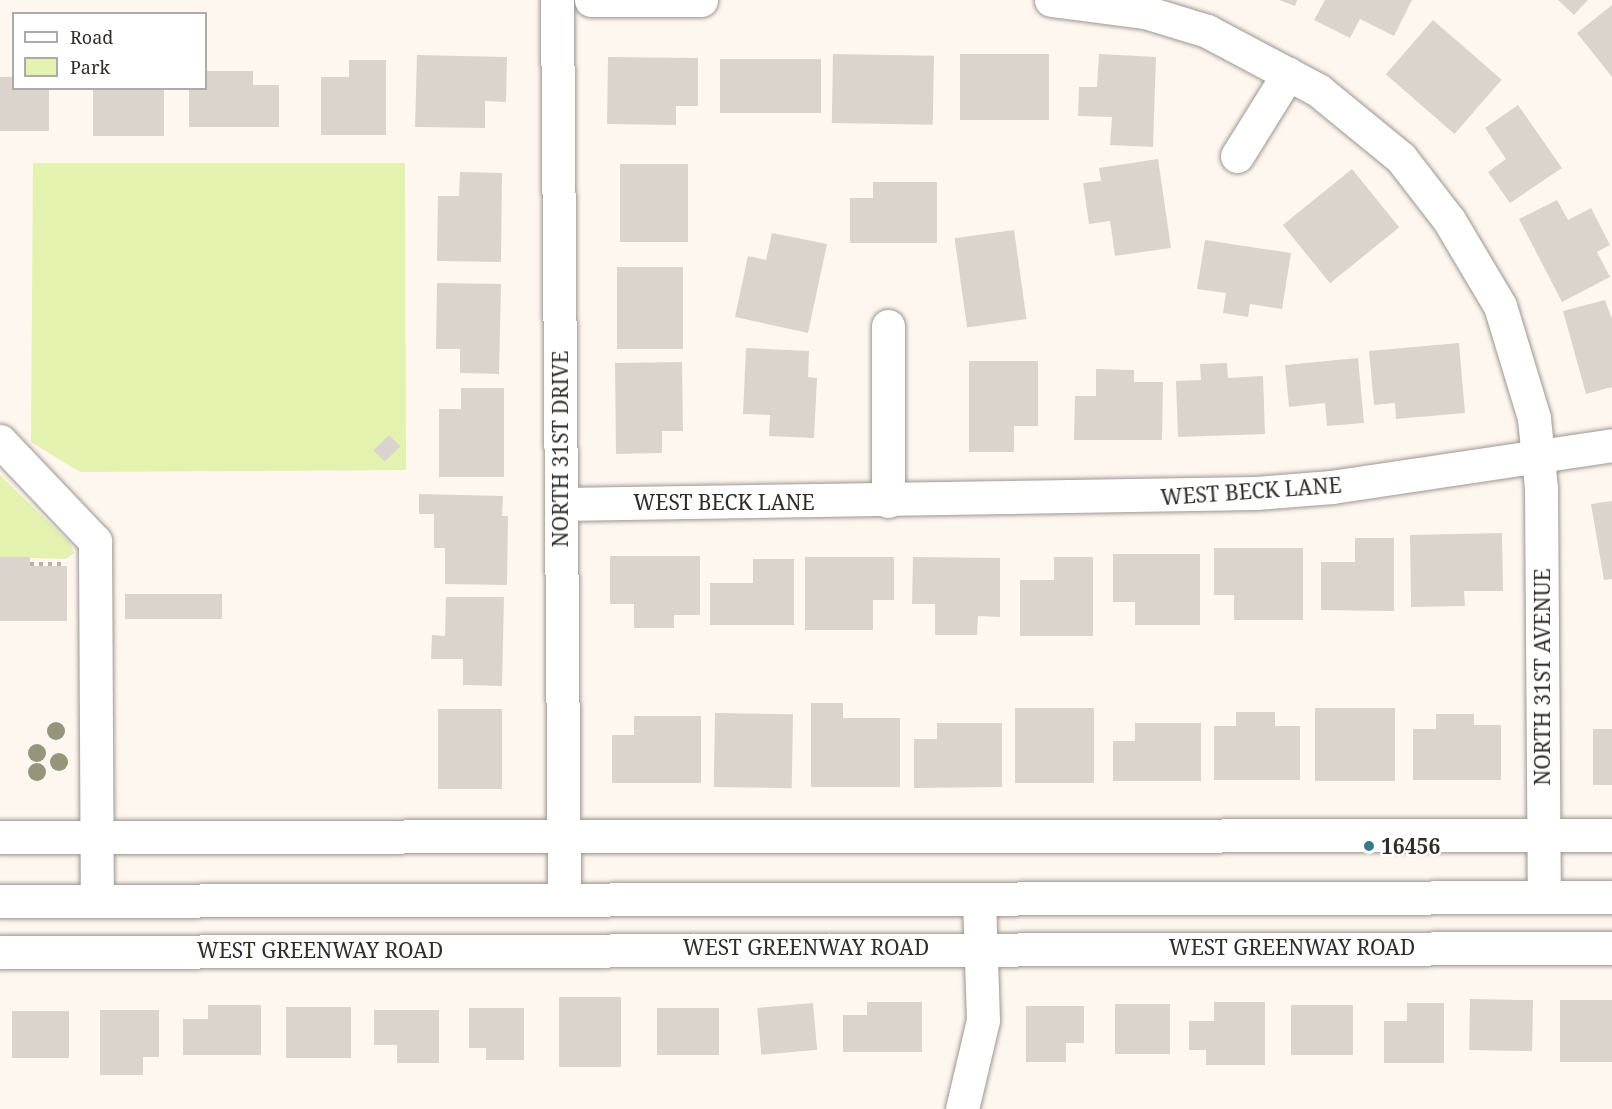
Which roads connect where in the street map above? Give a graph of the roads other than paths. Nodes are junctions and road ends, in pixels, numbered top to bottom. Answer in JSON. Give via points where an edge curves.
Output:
{"nodes":[{"id":1,"x":556,"y":0,"type":"edge"},
{"id":2,"x":591,"y":0,"type":"edge"},
{"id":3,"x":701,"y":0,"type":"edge"},
{"id":4,"x":1062,"y":0,"type":"edge"},
{"id":5,"x":1288,"y":74,"type":"junction"},
{"id":6,"x":1237,"y":156,"type":"dead end"},
{"id":7,"x":888,"y":326,"type":"dead end"},
{"id":8,"x":0,"y":441,"type":"edge"},
{"id":9,"x":1612,"y":445,"type":"edge"},
{"id":10,"x":1538,"y":458,"type":"junction"},
{"id":11,"x":888,"y":501,"type":"junction"},
{"id":12,"x":561,"y":504,"type":"junction"},
{"id":13,"x":563,"y":835,"type":"junction"},
{"id":14,"x":1542,"y":835,"type":"junction"},
{"id":15,"x":1612,"y":835,"type":"edge"},
{"id":16,"x":96,"y":836,"type":"junction"},
{"id":17,"x":0,"y":837,"type":"edge"},
{"id":18,"x":1544,"y":896,"type":"junction"},
{"id":19,"x":1612,"y":897,"type":"edge"},
{"id":20,"x":564,"y":898,"type":"junction"},
{"id":21,"x":979,"y":899,"type":"junction"},
{"id":22,"x":0,"y":901,"type":"edge"},
{"id":23,"x":98,"y":901,"type":"junction"},
{"id":24,"x":981,"y":946,"type":"junction"},
{"id":25,"x":1612,"y":948,"type":"edge"},
{"id":26,"x":0,"y":952,"type":"edge"},
{"id":27,"x":963,"y":1109,"type":"edge"}],
"edges":[{"from":1,"to":12,"type":"street","name":"NORTH 31ST DRIVE"},
{"from":2,"to":3,"type":"street"},
{"from":4,"to":5,"type":"street","name":"NORTH 31ST AVENUE","via":[[1145,12],[1207,32]]},
{"from":5,"to":6,"type":"street"},
{"from":5,"to":10,"type":"street","name":"NORTH 31ST AVENUE","via":[[1358,118],[1401,158],[1449,220],[1500,306],[1534,418]]},
{"from":7,"to":11,"type":"street"},
{"from":8,"to":16,"type":"street","via":[[86,526],[94,541]]},
{"from":9,"to":10,"type":"street","name":"WEST BECK LANE"},
{"from":10,"to":11,"type":"street","name":"WEST BECK LANE","via":[[1256,492]]},
{"from":10,"to":14,"type":"street","name":"NORTH 31ST AVENUE"},
{"from":11,"to":12,"type":"street","name":"WEST BECK LANE"},
{"from":12,"to":13,"type":"street","name":"NORTH 31ST DRIVE"},
{"from":13,"to":14,"type":"street"},
{"from":13,"to":16,"type":"street"},
{"from":13,"to":20,"type":"street","name":"NORTH 31ST DRIVE"},
{"from":14,"to":15,"type":"street"},
{"from":14,"to":18,"type":"street","name":"NORTH 31ST AVENUE"},
{"from":16,"to":17,"type":"street"},
{"from":16,"to":23,"type":"street"},
{"from":18,"to":19,"type":"street"},
{"from":18,"to":21,"type":"street"},
{"from":20,"to":21,"type":"street"},
{"from":20,"to":23,"type":"street"},
{"from":21,"to":24,"type":"street"},
{"from":22,"to":23,"type":"street"},
{"from":24,"to":25,"type":"street","name":"WEST GREENWAY ROAD"},
{"from":24,"to":26,"type":"street","name":"WEST GREENWAY ROAD"},
{"from":24,"to":27,"type":"street","via":[[983,1020]]}]}
